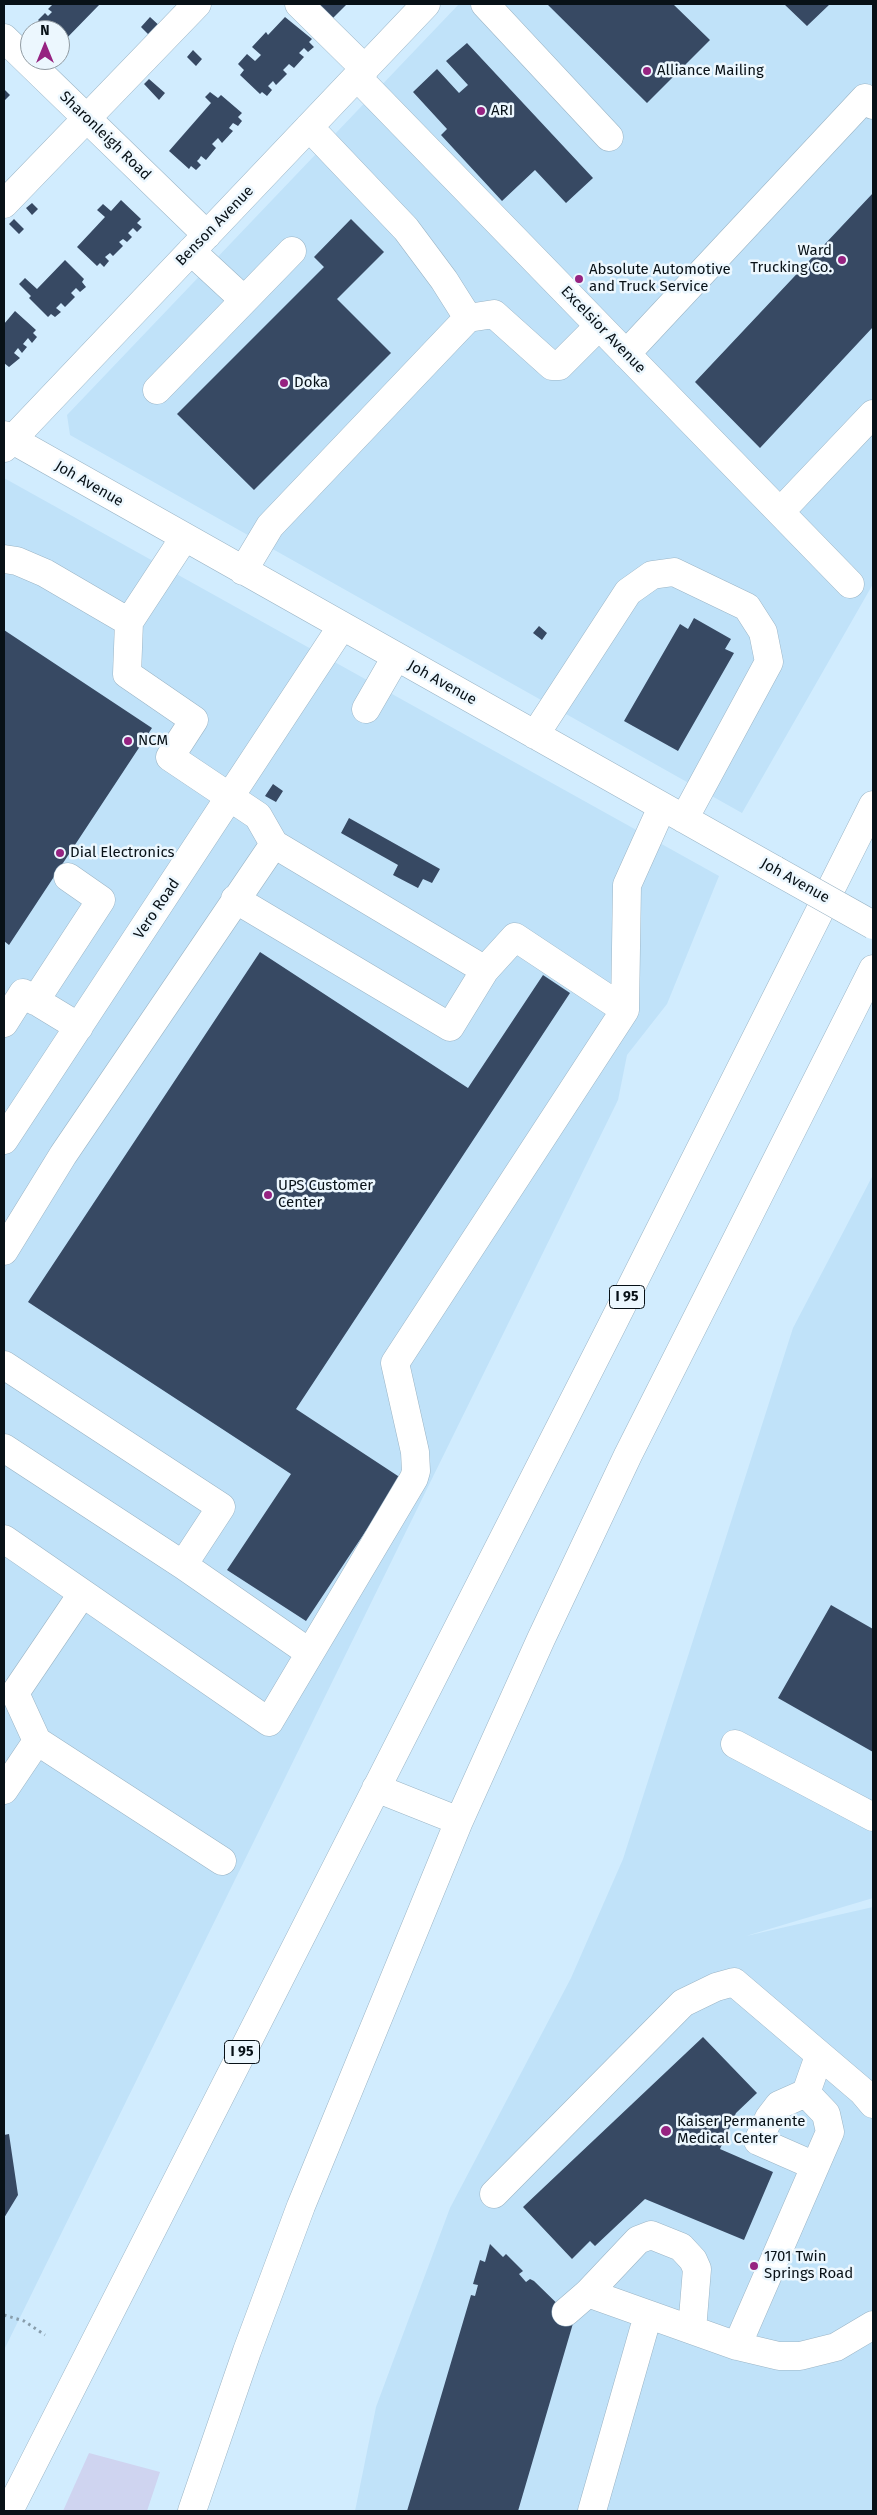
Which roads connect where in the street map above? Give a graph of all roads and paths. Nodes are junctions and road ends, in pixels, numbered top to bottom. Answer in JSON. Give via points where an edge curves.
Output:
{"nodes":[{"id":1,"x":198,"y":4,"type":"edge"},
{"id":2,"x":298,"y":4,"type":"edge"},
{"id":3,"x":426,"y":4,"type":"edge"},
{"id":4,"x":484,"y":4,"type":"edge"},
{"id":5,"x":4,"y":38,"type":"edge"},
{"id":6,"x":361,"y":73,"type":"junction"},
{"id":7,"x":873,"y":105,"type":"edge"},
{"id":8,"x":87,"y":118,"type":"junction"},
{"id":9,"x":309,"y":127,"type":"junction"},
{"id":10,"x":609,"y":137,"type":"dead end"},
{"id":11,"x":4,"y":204,"type":"edge"},
{"id":12,"x":199,"y":243,"type":"junction"},
{"id":13,"x":292,"y":251,"type":"dead end"},
{"id":14,"x":244,"y":300,"type":"junction"},
{"id":15,"x":468,"y":318,"type":"junction"},
{"id":16,"x":599,"y":326,"type":"junction"},
{"id":17,"x":626,"y":354,"type":"junction"},
{"id":18,"x":158,"y":390,"type":"dead end"},
{"id":19,"x":873,"y":414,"type":"edge"},
{"id":20,"x":6,"y":441,"type":"edge"},
{"id":21,"x":780,"y":512,"type":"junction"},
{"id":22,"x":184,"y":538,"type":"junction"},
{"id":23,"x":4,"y":559,"type":"edge"},
{"id":24,"x":243,"y":571,"type":"junction"},
{"id":25,"x":850,"y":584,"type":"dead end"},
{"id":26,"x":129,"y":622,"type":"junction"},
{"id":27,"x":342,"y":626,"type":"junction"},
{"id":28,"x":396,"y":657,"type":"junction"},
{"id":29,"x":366,"y":709,"type":"dead end"},
{"id":30,"x":535,"y":735,"type":"junction"},
{"id":31,"x":873,"y":788,"type":"edge"},
{"id":32,"x":231,"y":797,"type":"junction"},
{"id":33,"x":873,"y":805,"type":"edge"},
{"id":34,"x":673,"y":813,"type":"junction"},
{"id":35,"x":274,"y":844,"type":"junction"},
{"id":36,"x":68,"y":877,"type":"dead end"},
{"id":37,"x":235,"y":899,"type":"junction"},
{"id":38,"x":873,"y":925,"type":"edge"},
{"id":39,"x":797,"y":953,"type":"junction"},
{"id":40,"x":873,"y":969,"type":"edge"},
{"id":41,"x":485,"y":970,"type":"junction"},
{"id":42,"x":35,"y":1001,"type":"junction"},
{"id":43,"x":873,"y":1001,"type":"edge"},
{"id":44,"x":625,"y":1010,"type":"junction"},
{"id":45,"x":4,"y":1023,"type":"edge"},
{"id":46,"x":79,"y":1027,"type":"junction"},
{"id":47,"x":797,"y":1120,"type":"junction"},
{"id":48,"x":4,"y":1140,"type":"edge"},
{"id":49,"x":4,"y":1251,"type":"edge"},
{"id":50,"x":4,"y":1365,"type":"edge"},
{"id":51,"x":4,"y":1448,"type":"edge"},
{"id":52,"x":4,"y":1539,"type":"edge"},
{"id":53,"x":183,"y":1565,"type":"junction"},
{"id":54,"x":82,"y":1594,"type":"junction"},
{"id":55,"x":310,"y":1653,"type":"junction"},
{"id":56,"x":37,"y":1741,"type":"junction"},
{"id":57,"x":735,"y":1744,"type":"dead end"},
{"id":58,"x":376,"y":1788,"type":"junction"},
{"id":59,"x":4,"y":1790,"type":"edge"},
{"id":60,"x":873,"y":1817,"type":"edge"},
{"id":61,"x":459,"y":1822,"type":"junction"},
{"id":62,"x":222,"y":1861,"type":"dead end"},
{"id":63,"x":819,"y":2056,"type":"junction"},
{"id":64,"x":806,"y":2093,"type":"junction"},
{"id":65,"x":873,"y":2104,"type":"edge"},
{"id":66,"x":815,"y":2166,"type":"junction"},
{"id":67,"x":494,"y":2194,"type":"dead end"},
{"id":68,"x":588,"y":2293,"type":"junction"},
{"id":69,"x":566,"y":2312,"type":"dead end"},
{"id":70,"x":4,"y":2315,"type":"edge"},
{"id":71,"x":648,"y":2315,"type":"junction"},
{"id":72,"x":873,"y":2325,"type":"edge"},
{"id":73,"x":692,"y":2330,"type":"junction"},
{"id":74,"x":45,"y":2335,"type":"dead end"},
{"id":75,"x":736,"y":2346,"type":"junction"},
{"id":76,"x":40,"y":2451,"type":"junction"},
{"id":77,"x":195,"y":2502,"type":"edge"},
{"id":78,"x":4,"y":2506,"type":"edge"},
{"id":79,"x":9,"y":2511,"type":"edge"},
{"id":80,"x":592,"y":2511,"type":"edge"}],
"edges":[{"from":1,"to":8,"type":"main road"},
{"from":2,"to":6,"type":"main road","name":"Excelsior Avenue"},
{"from":3,"to":6,"type":"main road","name":"Benson Avenue"},
{"from":4,"to":10,"type":"main road"},
{"from":5,"to":8,"type":"main road","name":"Sharonleigh Road"},
{"from":6,"to":9,"type":"main road","name":"Benson Avenue"},
{"from":6,"to":16,"type":"main road","name":"Excelsior Avenue"},
{"from":7,"to":17,"type":"main road","via":[[865,98]]},
{"from":8,"to":11,"type":"main road"},
{"from":8,"to":12,"type":"main road","name":"Sharonleigh Road"},
{"from":9,"to":12,"type":"main road","name":"Benson Avenue"},
{"from":9,"to":15,"type":"main road","via":[[406,229]]},
{"from":12,"to":14,"type":"main road","name":"Sharonleigh Road"},
{"from":12,"to":20,"type":"main road","name":"Benson Avenue"},
{"from":13,"to":14,"type":"main road"},
{"from":14,"to":18,"type":"main road"},
{"from":15,"to":16,"type":"main road","via":[[494,314],[552,366],[559,366]]},
{"from":15,"to":24,"type":"main road","via":[[270,526]]},
{"from":16,"to":17,"type":"main road","name":"Excelsior Avenue"},
{"from":17,"to":21,"type":"main road","name":"Excelsior Avenue"},
{"from":19,"to":21,"type":"main road"},
{"from":20,"to":22,"type":"main road","name":"Joh Avenue"},
{"from":21,"to":25,"type":"main road","name":"Excelsior Avenue"},
{"from":22,"to":24,"type":"main road","name":"Joh Avenue"},
{"from":22,"to":26,"type":"main road"},
{"from":23,"to":26,"type":"main road","via":[[45,573]]},
{"from":24,"to":27,"type":"main road","name":"Joh Avenue"},
{"from":26,"to":32,"type":"main road","via":[[127,674],[194,720],[170,756]]},
{"from":27,"to":28,"type":"main road","name":"Joh Avenue"},
{"from":27,"to":32,"type":"main road","name":"Vero Road"},
{"from":28,"to":29,"type":"main road"},
{"from":28,"to":30,"type":"main road","name":"Joh Avenue"},
{"from":30,"to":34,"type":"main road","name":"Joh Avenue"},
{"from":30,"to":34,"type":"main road","via":[[628,592],[652,575],[674,572],[747,607],[763,632],[769,662]]},
{"from":31,"to":39,"type":"main road"},
{"from":32,"to":35,"type":"main road","via":[[258,816]]},
{"from":32,"to":46,"type":"main road","name":"Vero Road"},
{"from":33,"to":39,"type":"main road","number":"I 95"},
{"from":34,"to":38,"type":"main road","name":"Joh Avenue","bridge":true},
{"from":34,"to":44,"type":"main road","via":[[626,857]]},
{"from":35,"to":37,"type":"main road"},
{"from":35,"to":41,"type":"main road"},
{"from":36,"to":42,"type":"main road","via":[[101,900]]},
{"from":37,"to":41,"type":"main road","via":[[450,1027]]},
{"from":37,"to":49,"type":"main road","via":[[64,1154]]},
{"from":39,"to":58,"type":"main road","number":"I 95"},
{"from":40,"to":47,"type":"main road"},
{"from":41,"to":44,"type":"main road","via":[[515,938]]},
{"from":42,"to":45,"type":"main road","via":[[23,993]]},
{"from":42,"to":46,"type":"main road"},
{"from":43,"to":47,"type":"main road"},
{"from":44,"to":55,"type":"main road","via":[[395,1363],[415,1452],[414,1478]]},
{"from":46,"to":48,"type":"main road","name":"Vero Road"},
{"from":47,"to":61,"type":"main road","via":[[624,1464]]},
{"from":50,"to":53,"type":"main road","via":[[222,1507]]},
{"from":51,"to":53,"type":"main road"},
{"from":52,"to":54,"type":"main road"},
{"from":53,"to":55,"type":"main road"},
{"from":54,"to":55,"type":"main road","via":[[269,1722]]},
{"from":54,"to":56,"type":"main road","via":[[15,1693]]},
{"from":56,"to":59,"type":"main road"},
{"from":56,"to":62,"type":"main road"},
{"from":57,"to":60,"type":"main road"},
{"from":58,"to":61,"type":"main road"},
{"from":58,"to":76,"type":"main road","number":"I 95"},
{"from":61,"to":77,"type":"main road","via":[[304,2197]]},
{"from":63,"to":64,"type":"main road"},
{"from":63,"to":65,"type":"main road"},
{"from":63,"to":67,"type":"main road","via":[[734,1982],[716,1987],[682,2003]]},
{"from":64,"to":66,"type":"main road","via":[[826,2114],[830,2132]]},
{"from":64,"to":66,"type":"main road","via":[[780,2105],[769,2118],[758,2141]]},
{"from":66,"to":75,"type":"main road"},
{"from":68,"to":69,"type":"main road"},
{"from":68,"to":71,"type":"main road"},
{"from":68,"to":73,"type":"main road","via":[[638,2240],[644,2236],[657,2236],[688,2252],[697,2269]]},
{"from":70,"to":74,"type":"path","via":[[24,2321]]},
{"from":71,"to":73,"type":"main road"},
{"from":71,"to":80,"type":"main road"},
{"from":72,"to":75,"type":"main road","via":[[836,2347],[800,2356],[779,2356]]},
{"from":73,"to":75,"type":"main road"},
{"from":76,"to":78,"type":"main road"},
{"from":76,"to":79,"type":"main road","number":"I 95"}]}
